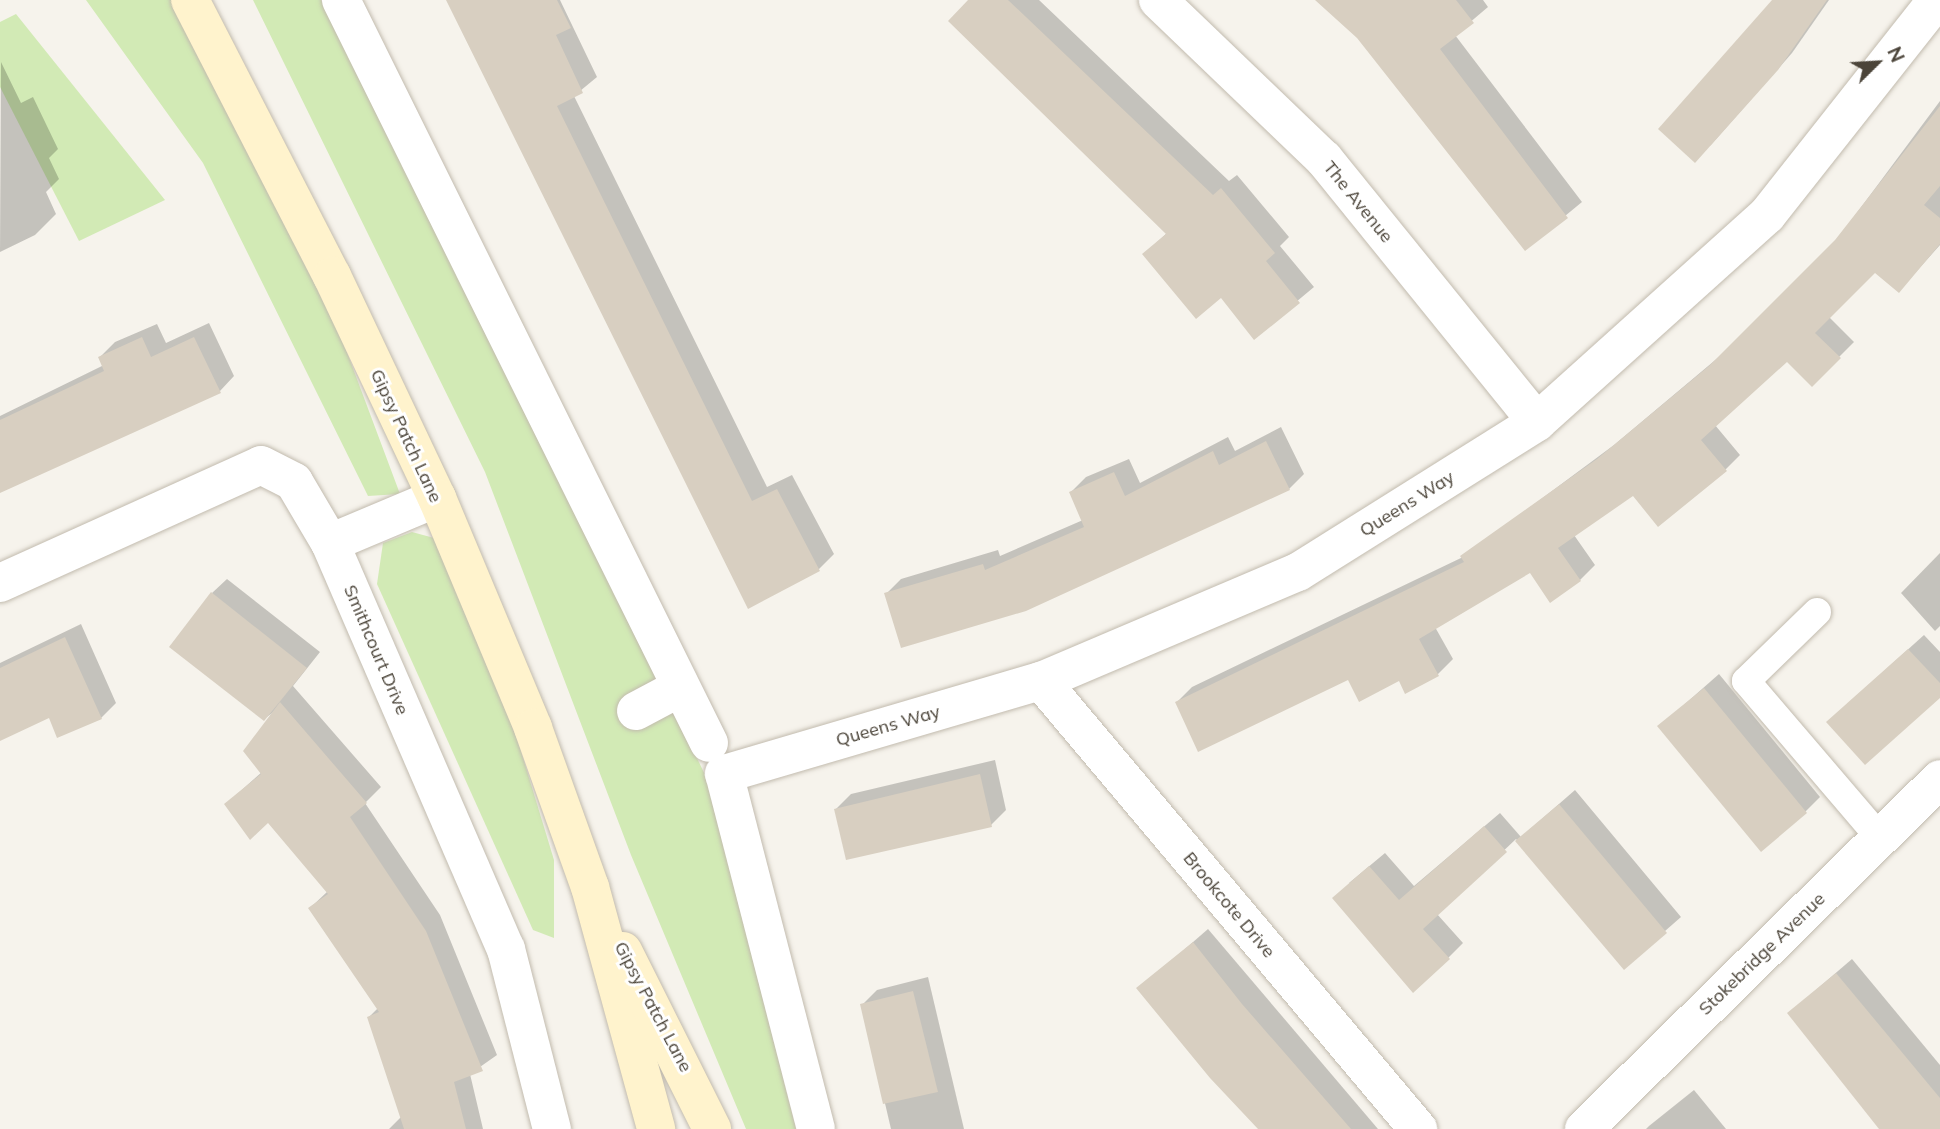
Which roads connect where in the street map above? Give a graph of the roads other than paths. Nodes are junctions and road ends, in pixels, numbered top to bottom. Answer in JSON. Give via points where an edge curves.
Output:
{"nodes":[{"id":1,"x":190,"y":0,"type":"edge"},
{"id":2,"x":341,"y":0,"type":"edge"},
{"id":3,"x":1158,"y":0,"type":"edge"},
{"id":4,"x":1937,"y":0,"type":"edge"},
{"id":5,"x":1537,"y":422,"type":"junction"},
{"id":6,"x":436,"y":498,"type":"junction"},
{"id":7,"x":330,"y":543,"type":"junction"},
{"id":8,"x":0,"y":583,"type":"edge"},
{"id":9,"x":1817,"y":612,"type":"dead end"},
{"id":10,"x":1041,"y":681,"type":"junction"},
{"id":11,"x":679,"y":688,"type":"junction"},
{"id":12,"x":636,"y":711,"type":"dead end"},
{"id":13,"x":717,"y":758,"type":"junction"},
{"id":14,"x":1940,"y":779,"type":"edge"},
{"id":15,"x":1880,"y":838,"type":"junction"},
{"id":16,"x":590,"y":887,"type":"junction"},
{"id":17,"x":552,"y":1129,"type":"edge"},
{"id":18,"x":656,"y":1129,"type":"edge"},
{"id":19,"x":712,"y":1129,"type":"edge"},
{"id":20,"x":816,"y":1129,"type":"edge"},
{"id":21,"x":1418,"y":1129,"type":"edge"},
{"id":22,"x":1584,"y":1129,"type":"edge"}],
"edges":[{"from":1,"to":6,"type":"main road","name":"Gipsy Patch Lane","via":[[332,276]]},
{"from":2,"to":11,"type":"street","via":[[554,420]]},
{"from":3,"to":5,"type":"street","name":"The Avenue","via":[[1324,159]]},
{"from":4,"to":5,"type":"street","name":"Queens Way","via":[[1767,215]]},
{"from":5,"to":10,"type":"street","name":"Queens Way","via":[[1298,572]]},
{"from":6,"to":7,"type":"street"},
{"from":6,"to":16,"type":"main road","name":"Gipsy Patch Lane","via":[[533,728]]},
{"from":7,"to":8,"type":"street","name":"Smithcourt Drive","via":[[294,482],[261,465]]},
{"from":7,"to":17,"type":"street","name":"Smithcourt Drive","via":[[506,949]]},
{"from":9,"to":15,"type":"lane","via":[[1746,681]]},
{"from":10,"to":13,"type":"street","name":"Queens Way"},
{"from":10,"to":21,"type":"street","name":"Brookcote Drive"},
{"from":11,"to":12,"type":"street"},
{"from":11,"to":13,"type":"street"},
{"from":13,"to":20,"type":"street"},
{"from":14,"to":15,"type":"street","name":"Stokebridge Avenue"},
{"from":15,"to":22,"type":"street","name":"Stokebridge Avenue"},
{"from":16,"to":18,"type":"main road","name":"Gipsy Patch Lane"},
{"from":16,"to":19,"type":"main road","name":"Gipsy Patch Lane","via":[[701,1097]]}]}
